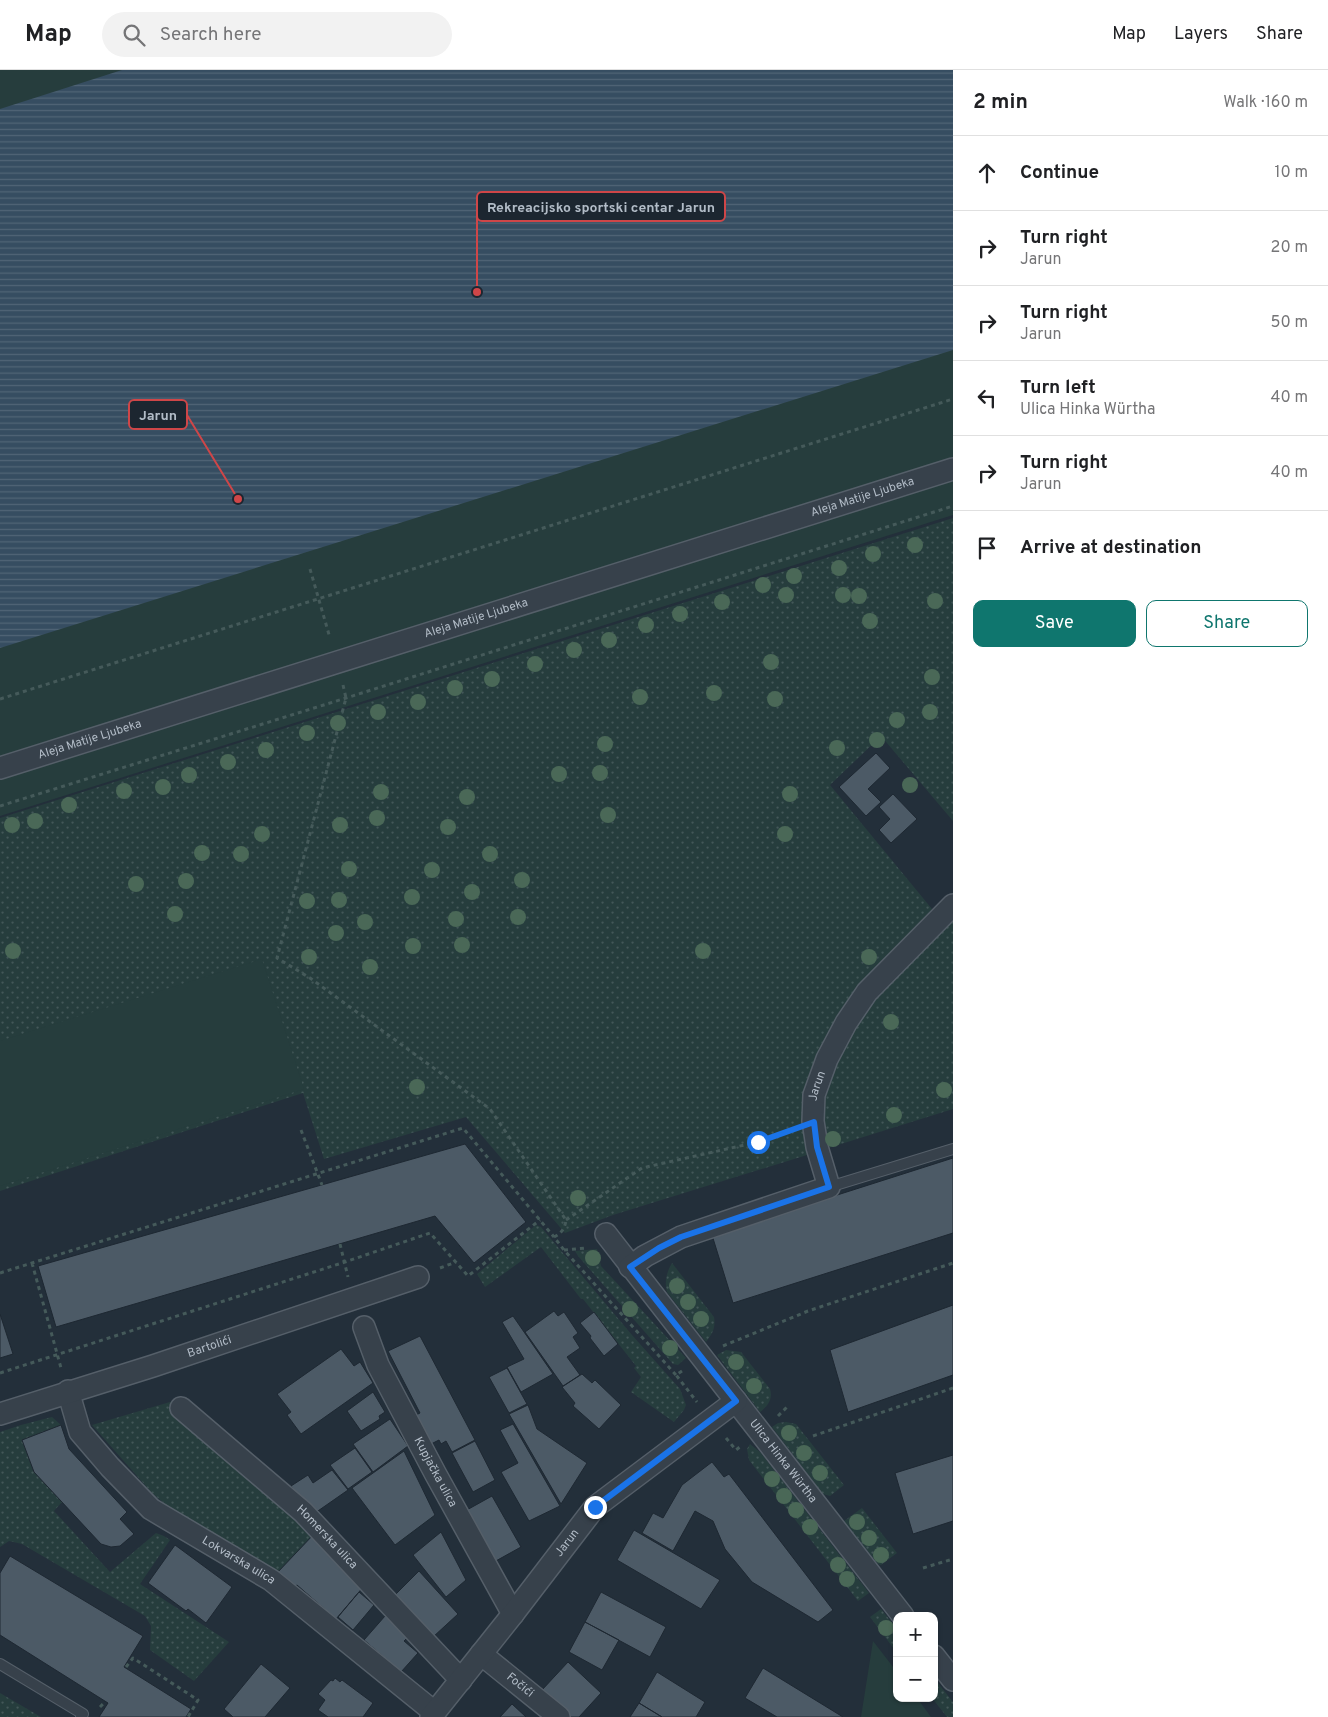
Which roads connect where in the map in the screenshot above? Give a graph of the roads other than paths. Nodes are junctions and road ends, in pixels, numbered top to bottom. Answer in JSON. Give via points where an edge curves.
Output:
{"nodes":[{"id":1,"x":953,"y":469,"type":"edge"},
{"id":2,"x":0,"y":768,"type":"edge"},
{"id":3,"x":953,"y":905,"type":"edge"},
{"id":4,"x":953,"y":1149,"type":"edge"},
{"id":5,"x":829,"y":1187,"type":"junction"},
{"id":6,"x":606,"y":1234,"type":"dead end"},
{"id":7,"x":630,"y":1267,"type":"junction"},
{"id":8,"x":418,"y":1277,"type":"dead end"},
{"id":9,"x":364,"y":1327,"type":"dead end"},
{"id":10,"x":68,"y":1392,"type":"junction"},
{"id":11,"x":736,"y":1401,"type":"junction"},
{"id":12,"x":181,"y":1408,"type":"dead end"},
{"id":13,"x":0,"y":1414,"type":"edge"},
{"id":14,"x":900,"y":1612,"type":"edge"},
{"id":15,"x":513,"y":1614,"type":"junction"},
{"id":16,"x":481,"y":1654,"type":"junction"},
{"id":17,"x":935,"y":1657,"type":"edge"},
{"id":18,"x":0,"y":1664,"type":"edge"},
{"id":19,"x":461,"y":1680,"type":"junction"},
{"id":20,"x":953,"y":1680,"type":"edge"},
{"id":21,"x":432,"y":1715,"type":"edge"},
{"id":22,"x":81,"y":1717,"type":"edge"},
{"id":23,"x":559,"y":1717,"type":"edge"}],
"edges":[{"from":1,"to":2,"type":"street","name":"Aleja Matije Ljubeka"},
{"from":3,"to":5,"type":"street","name":"Jarun","via":[[867,992],[827,1059],[814,1095],[814,1122],[817,1147]]},
{"from":4,"to":5,"type":"lane"},
{"from":5,"to":7,"type":"street","via":[[681,1237]]},
{"from":6,"to":7,"type":"street","name":"Ulica Hinka Würtha"},
{"from":7,"to":11,"type":"street","name":"Ulica Hinka Würtha"},
{"from":8,"to":10,"type":"street","name":"Bartolići"},
{"from":9,"to":15,"type":"street","name":"Kupjačka ulica","via":[[382,1374]]},
{"from":10,"to":13,"type":"street","name":"Bartolići"},
{"from":10,"to":21,"type":"street","name":"Lokvarska ulica","via":[[80,1432],[151,1509],[271,1580]]},
{"from":11,"to":14,"type":"street","name":"Ulica Hinka Würtha"},
{"from":11,"to":15,"type":"street","name":"Jarun","via":[[595,1507]]},
{"from":12,"to":19,"type":"street","name":"Homerska ulica","via":[[303,1512]]},
{"from":15,"to":16,"type":"street","name":"Jarun"},
{"from":16,"to":19,"type":"street","name":"Jarun"},
{"from":16,"to":23,"type":"street","name":"Fočići"},
{"from":17,"to":20,"type":"street"},
{"from":18,"to":22,"type":"lane","via":[[83,1714]]},
{"from":19,"to":21,"type":"street","name":"Jarun"}]}
